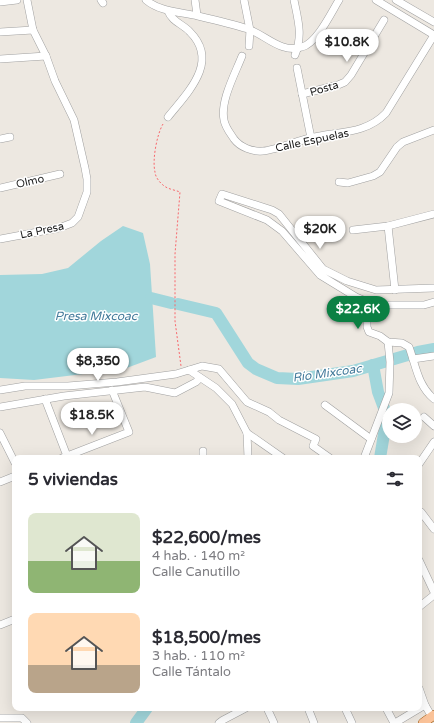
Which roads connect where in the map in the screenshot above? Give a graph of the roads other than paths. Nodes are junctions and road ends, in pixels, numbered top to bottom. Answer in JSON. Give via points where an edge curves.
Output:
{"nodes":[{"id":1,"x":17,"y":0,"type":"edge"},
{"id":2,"x":27,"y":0,"type":"edge"},
{"id":3,"x":146,"y":0,"type":"edge"},
{"id":4,"x":194,"y":0,"type":"edge"},
{"id":5,"x":244,"y":0,"type":"edge"},
{"id":6,"x":294,"y":0,"type":"edge"},
{"id":7,"x":339,"y":0,"type":"edge"},
{"id":8,"x":376,"y":0,"type":"edge"},
{"id":9,"x":396,"y":0,"type":"edge"},
{"id":10,"x":0,"y":2,"type":"edge"},
{"id":11,"x":406,"y":3,"type":"edge"},
{"id":12,"x":168,"y":11,"type":"junction"},
{"id":13,"x":197,"y":15,"type":"junction"},
{"id":14,"x":384,"y":20,"type":"dead end"},
{"id":15,"x":434,"y":22,"type":"edge"},
{"id":16,"x":33,"y":30,"type":"junction"},
{"id":17,"x":250,"y":30,"type":"junction"},
{"id":18,"x":0,"y":32,"type":"edge"},
{"id":19,"x":434,"y":35,"type":"edge"},
{"id":20,"x":249,"y":46,"type":"dead end"},
{"id":21,"x":297,"y":52,"type":"junction"},
{"id":22,"x":46,"y":56,"type":"junction"},
{"id":23,"x":242,"y":56,"type":"dead end"},
{"id":24,"x":0,"y":59,"type":"edge"},
{"id":25,"x":297,"y":68,"type":"dead end"},
{"id":26,"x":302,"y":94,"type":"junction"},
{"id":27,"x":168,"y":117,"type":"road end"},
{"id":28,"x":434,"y":130,"type":"edge"},
{"id":29,"x":10,"y":137,"type":"dead end"},
{"id":30,"x":311,"y":138,"type":"junction"},
{"id":31,"x":0,"y":139,"type":"edge"},
{"id":32,"x":60,"y":174,"type":"dead end"},
{"id":33,"x":339,"y":182,"type":"dead end"},
{"id":34,"x":0,"y":188,"type":"edge"},
{"id":35,"x":434,"y":214,"type":"edge"},
{"id":36,"x":388,"y":226,"type":"junction"},
{"id":37,"x":353,"y":230,"type":"dead end"},
{"id":38,"x":0,"y":239,"type":"edge"},
{"id":39,"x":434,"y":288,"type":"edge"},
{"id":40,"x":395,"y":290,"type":"junction"},
{"id":41,"x":434,"y":302,"type":"edge"},
{"id":42,"x":375,"y":305,"type":"junction"},
{"id":43,"x":388,"y":342,"type":"junction"},
{"id":44,"x":434,"y":356,"type":"edge"},
{"id":45,"x":413,"y":359,"type":"junction"},
{"id":46,"x":191,"y":374,"type":"junction"},
{"id":47,"x":0,"y":390,"type":"edge"},
{"id":48,"x":112,"y":390,"type":"junction"},
{"id":49,"x":45,"y":399,"type":"junction"},
{"id":50,"x":434,"y":399,"type":"edge"},
{"id":51,"x":325,"y":405,"type":"dead end"},
{"id":52,"x":0,"y":407,"type":"edge"},
{"id":53,"x":424,"y":417,"type":"dead end"},
{"id":54,"x":434,"y":426,"type":"edge"},
{"id":55,"x":0,"y":433,"type":"edge"},
{"id":56,"x":247,"y":433,"type":"junction"},
{"id":57,"x":371,"y":439,"type":"junction"},
{"id":58,"x":434,"y":442,"type":"edge"},
{"id":59,"x":64,"y":455,"type":"edge"},
{"id":60,"x":70,"y":455,"type":"edge"},
{"id":61,"x":248,"y":455,"type":"edge"},
{"id":62,"x":279,"y":455,"type":"edge"},
{"id":63,"x":326,"y":455,"type":"edge"},
{"id":64,"x":365,"y":455,"type":"edge"},
{"id":65,"x":12,"y":457,"type":"edge"},
{"id":66,"x":422,"y":460,"type":"edge"},
{"id":67,"x":12,"y":477,"type":"edge"},
{"id":68,"x":0,"y":482,"type":"edge"},
{"id":69,"x":422,"y":513,"type":"edge"},
{"id":70,"x":434,"y":529,"type":"edge"},
{"id":71,"x":422,"y":566,"type":"edge"},
{"id":72,"x":434,"y":592,"type":"edge"},
{"id":73,"x":434,"y":595,"type":"edge"},
{"id":74,"x":422,"y":605,"type":"edge"},
{"id":75,"x":12,"y":620,"type":"edge"},
{"id":76,"x":0,"y":625,"type":"edge"},
{"id":77,"x":422,"y":696,"type":"edge"},
{"id":78,"x":425,"y":705,"type":"junction"},
{"id":79,"x":422,"y":707,"type":"edge"},
{"id":80,"x":240,"y":711,"type":"edge"},
{"id":81,"x":268,"y":711,"type":"edge"},
{"id":82,"x":309,"y":711,"type":"edge"},
{"id":83,"x":346,"y":711,"type":"edge"},
{"id":84,"x":388,"y":711,"type":"edge"},
{"id":85,"x":415,"y":711,"type":"edge"},
{"id":86,"x":232,"y":715,"type":"junction"},
{"id":87,"x":433,"y":716,"type":"edge"},
{"id":88,"x":0,"y":718,"type":"edge"},
{"id":89,"x":27,"y":723,"type":"edge"},
{"id":90,"x":219,"y":723,"type":"edge"},
{"id":91,"x":235,"y":723,"type":"edge"},
{"id":92,"x":274,"y":723,"type":"edge"},
{"id":93,"x":314,"y":723,"type":"edge"},
{"id":94,"x":352,"y":723,"type":"edge"},
{"id":95,"x":395,"y":723,"type":"edge"},
{"id":96,"x":423,"y":723,"type":"edge"}],
"edges":[{"from":1,"to":10,"type":"street"},
{"from":2,"to":16,"type":"street"},
{"from":3,"to":12,"type":"street"},
{"from":4,"to":13,"type":"street"},
{"from":5,"to":17,"type":"street"},
{"from":6,"to":21,"type":"street","via":[[300,33]]},
{"from":7,"to":21,"type":"street","via":[[313,40]]},
{"from":8,"to":19,"type":"street"},
{"from":9,"to":11,"type":"street"},
{"from":11,"to":15,"type":"street"},
{"from":12,"to":13,"type":"street"},
{"from":12,"to":27,"type":"street","via":[[171,17],[197,39],[203,63],[193,85]]},
{"from":13,"to":17,"type":"street"},
{"from":14,"to":26,"type":"street","name":"Posta","via":[[345,82]]},
{"from":16,"to":18,"type":"street"},
{"from":16,"to":22,"type":"street"},
{"from":17,"to":20,"type":"street"},
{"from":17,"to":21,"type":"street"},
{"from":19,"to":30,"type":"street","name":"Calle Espuelas","via":[[386,113],[378,121],[350,132]]},
{"from":22,"to":24,"type":"street"},
{"from":22,"to":38,"type":"street","name":"La Presa","via":[[74,120],[85,168],[87,192],[78,217],[72,223],[59,228]]},
{"from":23,"to":30,"type":"street","name":"Calle Espuelas","via":[[224,106],[224,120],[228,131],[238,144],[250,150],[263,151]]},
{"from":25,"to":26,"type":"street"},
{"from":26,"to":30,"type":"street"},
{"from":28,"to":33,"type":"street","via":[[403,142],[380,172],[373,176]]},
{"from":29,"to":31,"type":"street"},
{"from":32,"to":34,"type":"street","name":"Olmo"},
{"from":35,"to":36,"type":"street"},
{"from":36,"to":37,"type":"street"},
{"from":36,"to":40,"type":"street"},
{"from":39,"to":40,"type":"street"},
{"from":40,"to":42,"type":"street","via":[[376,290],[347,281],[323,269],[279,214],[222,194],[219,201],[267,220],[282,231],[320,275],[356,297]]},
{"from":41,"to":42,"type":"street"},
{"from":42,"to":43,"type":"street","via":[[367,320],[367,327],[370,332]]},
{"from":43,"to":45,"type":"street","via":[[402,343],[409,347]]},
{"from":43,"to":57,"type":"street","via":[[389,393]]},
{"from":44,"to":45,"type":"street"},
{"from":45,"to":50,"type":"street","via":[[420,383]]},
{"from":46,"to":47,"type":"street"},
{"from":46,"to":48,"type":"street","via":[[175,393],[145,387]]},
{"from":46,"to":56,"type":"street","via":[[216,388],[232,404]]},
{"from":46,"to":63,"type":"street","via":[[202,366],[219,369],[247,402],[316,439],[313,446]]},
{"from":48,"to":49,"type":"street"},
{"from":48,"to":60,"type":"street","via":[[129,432]]},
{"from":49,"to":52,"type":"street"},
{"from":49,"to":59,"type":"street"},
{"from":51,"to":57,"type":"street"},
{"from":53,"to":54,"type":"street"},
{"from":55,"to":65,"type":"street"},
{"from":56,"to":61,"type":"street"},
{"from":56,"to":62,"type":"street"},
{"from":57,"to":64,"type":"street"},
{"from":58,"to":66,"type":"street"},
{"from":67,"to":68,"type":"street"},
{"from":69,"to":70,"type":"street"},
{"from":71,"to":72,"type":"street"},
{"from":73,"to":74,"type":"street"},
{"from":75,"to":76,"type":"street"},
{"from":77,"to":78,"type":"street"},
{"from":78,"to":79,"type":"street"},
{"from":78,"to":87,"type":"street"},
{"from":80,"to":86,"type":"street"},
{"from":81,"to":92,"type":"street"},
{"from":82,"to":93,"type":"street"},
{"from":83,"to":94,"type":"street"},
{"from":84,"to":95,"type":"street"},
{"from":85,"to":95,"type":"street"},
{"from":86,"to":90,"type":"street"},
{"from":86,"to":91,"type":"street"},
{"from":87,"to":96,"type":"main road"},
{"from":88,"to":89,"type":"street","via":[[22,718]]}]}
